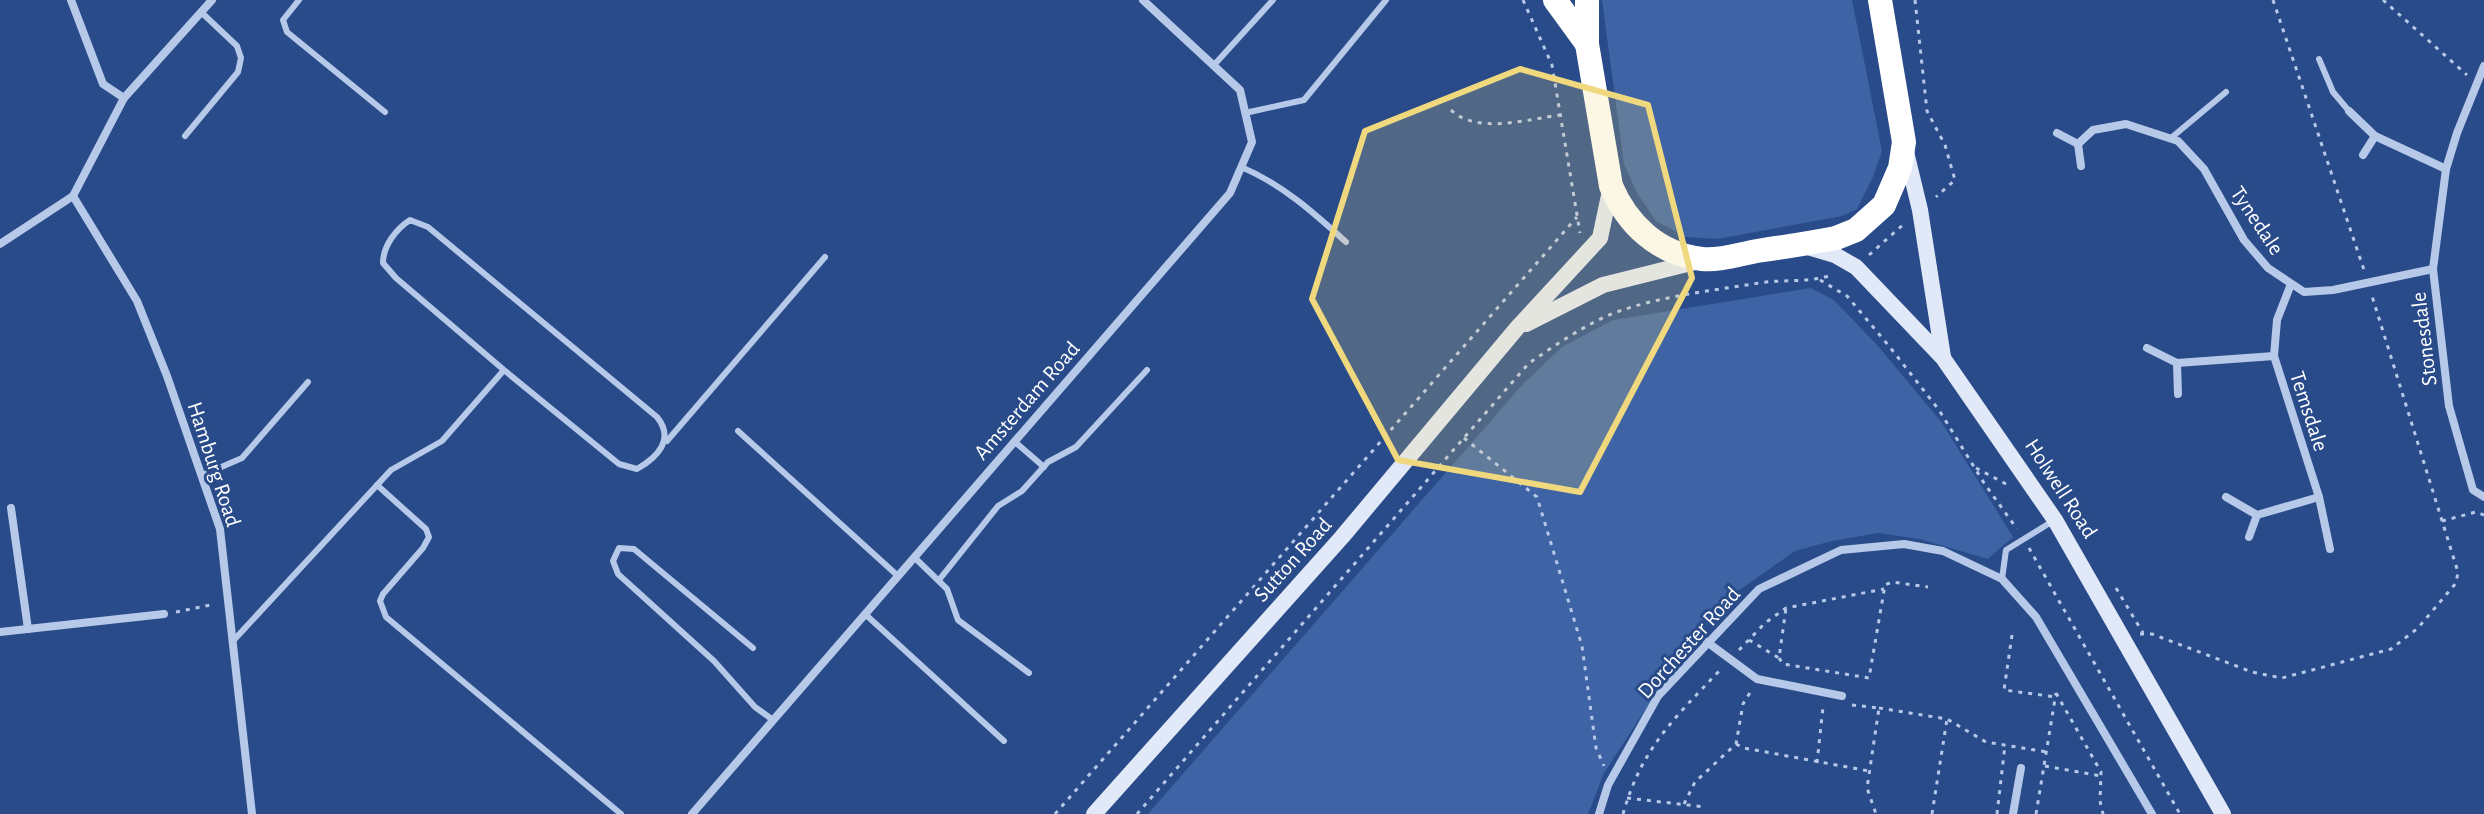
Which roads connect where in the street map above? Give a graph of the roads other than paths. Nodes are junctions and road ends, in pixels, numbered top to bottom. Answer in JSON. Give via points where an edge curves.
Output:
{"nodes":[{"id":1,"x":71,"y":0,"type":"edge"},
{"id":2,"x":212,"y":0,"type":"edge"},
{"id":3,"x":299,"y":0,"type":"edge"},
{"id":4,"x":1143,"y":0,"type":"edge"},
{"id":5,"x":1386,"y":0,"type":"edge"},
{"id":6,"x":1555,"y":0,"type":"edge"},
{"id":7,"x":1587,"y":0,"type":"edge"},
{"id":8,"x":1880,"y":0,"type":"edge"},
{"id":9,"x":1270,"y":1,"type":"edge"},
{"id":10,"x":201,"y":12,"type":"junction"},
{"id":11,"x":1587,"y":44,"type":"junction"},
{"id":12,"x":2319,"y":59,"type":"dead end"},
{"id":13,"x":1214,"y":65,"type":"junction"},
{"id":14,"x":2484,"y":66,"type":"edge"},
{"id":15,"x":2226,"y":92,"type":"dead end"},
{"id":16,"x":124,"y":98,"type":"junction"},
{"id":17,"x":2349,"y":111,"type":"joint"},
{"id":18,"x":385,"y":112,"type":"dead end"},
{"id":19,"x":1245,"y":113,"type":"junction"},
{"id":20,"x":2057,"y":133,"type":"dead end"},
{"id":21,"x":185,"y":136,"type":"dead end"},
{"id":22,"x":2375,"y":136,"type":"junction"},
{"id":23,"x":2171,"y":138,"type":"junction"},
{"id":24,"x":1904,"y":142,"type":"junction"},
{"id":25,"x":2078,"y":144,"type":"junction"},
{"id":26,"x":2363,"y":155,"type":"dead end"},
{"id":27,"x":2081,"y":166,"type":"dead end"},
{"id":28,"x":1241,"y":167,"type":"junction"},
{"id":29,"x":2446,"y":169,"type":"junction"},
{"id":30,"x":1611,"y":186,"type":"junction"},
{"id":31,"x":73,"y":196,"type":"junction"},
{"id":32,"x":0,"y":231,"type":"edge"},
{"id":33,"x":1346,"y":242,"type":"dead end"},
{"id":34,"x":2,"y":243,"type":"edge"},
{"id":35,"x":1799,"y":245,"type":"junction"},
{"id":36,"x":825,"y":257,"type":"dead end"},
{"id":37,"x":1704,"y":259,"type":"junction"},
{"id":38,"x":2433,"y":269,"type":"junction"},
{"id":39,"x":2291,"y":284,"type":"junction"},
{"id":40,"x":1517,"y":328,"type":"junction"},
{"id":41,"x":2147,"y":348,"type":"dead end"},
{"id":42,"x":2274,"y":356,"type":"junction"},
{"id":43,"x":1943,"y":358,"type":"junction"},
{"id":44,"x":2177,"y":363,"type":"junction"},
{"id":45,"x":504,"y":370,"type":"junction"},
{"id":46,"x":1147,"y":370,"type":"dead end"},
{"id":47,"x":308,"y":382,"type":"dead end"},
{"id":48,"x":2178,"y":394,"type":"dead end"},
{"id":49,"x":738,"y":431,"type":"dead end"},
{"id":50,"x":1014,"y":441,"type":"junction"},
{"id":51,"x":665,"y":444,"type":"junction"},
{"id":52,"x":1044,"y":467,"type":"junction"},
{"id":53,"x":203,"y":475,"type":"junction"},
{"id":54,"x":377,"y":485,"type":"junction"},
{"id":55,"x":2226,"y":497,"type":"dead end"},
{"id":56,"x":2319,"y":497,"type":"junction"},
{"id":57,"x":2484,"y":497,"type":"edge"},
{"id":58,"x":11,"y":508,"type":"dead end"},
{"id":59,"x":2257,"y":515,"type":"junction"},
{"id":60,"x":2055,"y":520,"type":"junction"},
{"id":61,"x":2249,"y":537,"type":"dead end"},
{"id":62,"x":2330,"y":549,"type":"dead end"},
{"id":63,"x":914,"y":557,"type":"junction"},
{"id":64,"x":898,"y":576,"type":"junction"},
{"id":65,"x":2002,"y":579,"type":"junction"},
{"id":66,"x":939,"y":580,"type":"junction"},
{"id":67,"x":164,"y":614,"type":"road end"},
{"id":68,"x":865,"y":614,"type":"junction"},
{"id":69,"x":28,"y":629,"type":"junction"},
{"id":70,"x":0,"y":632,"type":"edge"},
{"id":71,"x":233,"y":641,"type":"junction"},
{"id":72,"x":1707,"y":642,"type":"junction"},
{"id":73,"x":753,"y":648,"type":"dead end"},
{"id":74,"x":1029,"y":673,"type":"dead end"},
{"id":75,"x":1844,"y":700,"type":"road end"},
{"id":76,"x":773,"y":720,"type":"junction"},
{"id":77,"x":1004,"y":741,"type":"dead end"},
{"id":78,"x":2021,"y":768,"type":"dead end"},
{"id":79,"x":252,"y":814,"type":"edge"},
{"id":80,"x":621,"y":814,"type":"edge"},
{"id":81,"x":692,"y":814,"type":"edge"},
{"id":82,"x":1094,"y":814,"type":"edge"},
{"id":83,"x":1599,"y":814,"type":"edge"},
{"id":84,"x":2013,"y":814,"type":"edge"},
{"id":85,"x":2152,"y":814,"type":"edge"},
{"id":86,"x":2223,"y":814,"type":"edge"}],
"edges":[{"from":1,"to":16,"type":"street","via":[[103,84]]},
{"from":2,"to":10,"type":"street"},
{"from":3,"to":18,"type":"lane","via":[[283,20],[287,32]]},
{"from":4,"to":13,"type":"street","name":"Amsterdam Road"},
{"from":5,"to":19,"type":"lane","via":[[1311,94],[1297,103]]},
{"from":6,"to":11,"type":"highway"},
{"from":7,"to":11,"type":"highway"},
{"from":8,"to":24,"type":"highway"},
{"from":9,"to":13,"type":"lane"},
{"from":10,"to":16,"type":"street"},
{"from":10,"to":21,"type":"lane","via":[[237,46],[241,58],[238,72]]},
{"from":11,"to":30,"type":"highway"},
{"from":12,"to":17,"type":"lane","via":[[2333,92]]},
{"from":13,"to":19,"type":"street","name":"Amsterdam Road","via":[[1240,90]]},
{"from":14,"to":29,"type":"street","name":"Stonesdale"},
{"from":15,"to":23,"type":"lane"},
{"from":16,"to":31,"type":"street"},
{"from":17,"to":22,"type":"street"},
{"from":19,"to":28,"type":"street","name":"Amsterdam Road","via":[[1252,142]]},
{"from":20,"to":25,"type":"street"},
{"from":22,"to":26,"type":"street"},
{"from":22,"to":29,"type":"street"},
{"from":23,"to":25,"type":"street","name":"Tynedale","via":[[2126,124],[2093,130]]},
{"from":23,"to":39,"type":"street","name":"Tynedale","via":[[2204,169],[2244,240],[2268,268]]},
{"from":24,"to":35,"type":"highway","via":[[1893,189],[1872,218],[1836,238]]},
{"from":24,"to":43,"type":"street"},
{"from":25,"to":27,"type":"street"},
{"from":28,"to":33,"type":"lane","via":[[1265,177]]},
{"from":28,"to":50,"type":"street","name":"Amsterdam Road","via":[[1230,193]]},
{"from":29,"to":38,"type":"street","name":"Stonesdale"},
{"from":30,"to":37,"type":"highway","via":[[1642,233],[1670,250]]},
{"from":30,"to":40,"type":"street","name":"Sutton Road","via":[[1600,238]]},
{"from":31,"to":34,"type":"street"},
{"from":31,"to":53,"type":"street","name":"Hamburg Road","via":[[137,301]]},
{"from":32,"to":34,"type":"lane"},
{"from":35,"to":37,"type":"highway"},
{"from":35,"to":43,"type":"street","name":"Holwell Road","via":[[1821,249],[1856,267]]},
{"from":36,"to":51,"type":"lane"},
{"from":37,"to":40,"type":"street","name":"Sutton Road","via":[[1603,285]]},
{"from":38,"to":39,"type":"street","name":"Tynedale","via":[[2333,290],[2304,292]]},
{"from":38,"to":57,"type":"street","name":"Stonesdale","via":[[2449,406],[2473,490]]},
{"from":39,"to":42,"type":"street","name":"Temsdale","via":[[2277,320]]},
{"from":40,"to":82,"type":"street","name":"Sutton Road","via":[[1342,537]]},
{"from":41,"to":44,"type":"street"},
{"from":42,"to":44,"type":"street"},
{"from":42,"to":56,"type":"street","name":"Temsdale"},
{"from":43,"to":60,"type":"street","name":"Holwell Road"},
{"from":44,"to":48,"type":"street"},
{"from":45,"to":51,"type":"lane","via":[[619,464],[637,469]]},
{"from":45,"to":51,"type":"lane","via":[[383,263],[383,251],[402,225],[410,220],[428,227],[645,407],[663,424]]},
{"from":45,"to":54,"type":"lane","via":[[442,441],[391,470]]},
{"from":46,"to":52,"type":"lane","via":[[1076,447]]},
{"from":47,"to":53,"type":"lane","via":[[242,458]]},
{"from":49,"to":64,"type":"lane"},
{"from":50,"to":52,"type":"lane"},
{"from":50,"to":63,"type":"street","name":"Amsterdam Road"},
{"from":52,"to":66,"type":"lane","via":[[1022,491],[998,506]]},
{"from":53,"to":71,"type":"street","name":"Hamburg Road","via":[[220,529]]},
{"from":54,"to":71,"type":"lane"},
{"from":54,"to":80,"type":"lane","via":[[429,537],[383,594],[386,617]]},
{"from":55,"to":59,"type":"street"},
{"from":56,"to":59,"type":"street"},
{"from":56,"to":62,"type":"street","name":"Temsdale"},
{"from":58,"to":69,"type":"street"},
{"from":59,"to":61,"type":"street"},
{"from":60,"to":65,"type":"lane","via":[[2006,550]]},
{"from":60,"to":86,"type":"street","name":"Holwell Road"},
{"from":63,"to":64,"type":"street","name":"Amsterdam Road"},
{"from":63,"to":66,"type":"lane"},
{"from":64,"to":68,"type":"street","name":"Amsterdam Road"},
{"from":65,"to":72,"type":"street","name":"Dorchester Road","via":[[1943,551],[1904,544],[1841,550],[1759,589]]},
{"from":65,"to":85,"type":"street","name":"Dorchester Road","via":[[2036,617]]},
{"from":66,"to":74,"type":"lane","via":[[958,620]]},
{"from":67,"to":69,"type":"street"},
{"from":68,"to":76,"type":"street","name":"Amsterdam Road"},
{"from":68,"to":77,"type":"lane"},
{"from":69,"to":70,"type":"street"},
{"from":71,"to":79,"type":"street","name":"Hamburg Road"},
{"from":72,"to":75,"type":"street","via":[[1760,679]]},
{"from":72,"to":83,"type":"street","name":"Dorchester Road","via":[[1658,696],[1610,781]]},
{"from":73,"to":76,"type":"lane","via":[[634,549],[619,548],[613,561],[618,574]]},
{"from":76,"to":81,"type":"street","name":"Amsterdam Road"},
{"from":78,"to":84,"type":"street"}]}
